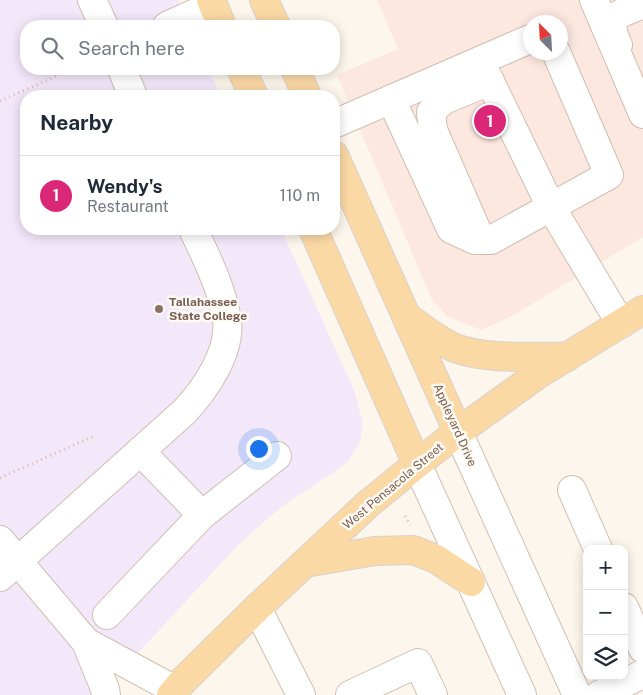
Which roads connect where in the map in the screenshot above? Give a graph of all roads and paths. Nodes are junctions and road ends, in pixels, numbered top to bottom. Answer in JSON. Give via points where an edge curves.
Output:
{"nodes":[{"id":1,"x":92,"y":0,"type":"edge"},
{"id":2,"x":264,"y":0,"type":"edge"},
{"id":3,"x":640,"y":0,"type":"edge"},
{"id":4,"x":643,"y":4,"type":"edge"},
{"id":5,"x":597,"y":8,"type":"edge"},
{"id":6,"x":215,"y":10,"type":"edge"},
{"id":7,"x":101,"y":20,"type":"edge"},
{"id":8,"x":185,"y":20,"type":"edge"},
{"id":9,"x":273,"y":20,"type":"edge"},
{"id":10,"x":523,"y":44,"type":"edge"},
{"id":11,"x":559,"y":60,"type":"edge"},
{"id":12,"x":485,"y":71,"type":"junction"},
{"id":13,"x":58,"y":75,"type":"edge"},
{"id":14,"x":124,"y":75,"type":"edge"},
{"id":15,"x":244,"y":75,"type":"edge"},
{"id":16,"x":298,"y":75,"type":"edge"},
{"id":17,"x":25,"y":90,"type":"edge"},
{"id":18,"x":131,"y":90,"type":"edge"},
{"id":19,"x":251,"y":90,"type":"edge"},
{"id":20,"x":304,"y":90,"type":"edge"},
{"id":21,"x":20,"y":92,"type":"edge"},
{"id":22,"x":391,"y":99,"type":"junction"},
{"id":23,"x":0,"y":101,"type":"edge"},
{"id":24,"x":643,"y":102,"type":"edge"},
{"id":25,"x":643,"y":114,"type":"edge"},
{"id":26,"x":340,"y":121,"type":"edge"},
{"id":27,"x":340,"y":168,"type":"edge"},
{"id":28,"x":551,"y":207,"type":"junction"},
{"id":29,"x":196,"y":235,"type":"edge"},
{"id":30,"x":316,"y":235,"type":"edge"},
{"id":31,"x":481,"y":240,"type":"junction"},
{"id":32,"x":406,"y":316,"type":"junction"},
{"id":33,"x":632,"y":317,"type":"edge"},
{"id":34,"x":566,"y":356,"type":"junction"},
{"id":35,"x":458,"y":432,"type":"junction"},
{"id":36,"x":94,"y":436,"type":"dead end"},
{"id":37,"x":140,"y":451,"type":"junction"},
{"id":38,"x":276,"y":456,"type":"dead end"},
{"id":39,"x":417,"y":464,"type":"junction"},
{"id":40,"x":0,"y":478,"type":"edge"},
{"id":41,"x":572,"y":490,"type":"dead end"},
{"id":42,"x":202,"y":515,"type":"junction"},
{"id":43,"x":405,"y":516,"type":"dead end"},
{"id":44,"x":411,"y":526,"type":"dead end"},
{"id":45,"x":0,"y":540,"type":"edge"},
{"id":46,"x":596,"y":545,"type":"edge"},
{"id":47,"x":305,"y":563,"type":"junction"},
{"id":48,"x":9,"y":569,"type":"edge"},
{"id":49,"x":471,"y":582,"type":"junction"},
{"id":50,"x":257,"y":608,"type":"junction"},
{"id":51,"x":107,"y":615,"type":"dead end"},
{"id":52,"x":628,"y":616,"type":"edge"},
{"id":53,"x":86,"y":642,"type":"junction"},
{"id":54,"x":643,"y":649,"type":"edge"},
{"id":55,"x":643,"y":674,"type":"edge"},
{"id":56,"x":380,"y":689,"type":"edge"},
{"id":57,"x":173,"y":692,"type":"edge"},
{"id":58,"x":106,"y":695,"type":"edge"},
{"id":59,"x":301,"y":695,"type":"edge"},
{"id":60,"x":350,"y":695,"type":"edge"},
{"id":61,"x":432,"y":695,"type":"edge"},
{"id":62,"x":522,"y":695,"type":"edge"},
{"id":63,"x":577,"y":695,"type":"edge"},
{"id":64,"x":599,"y":695,"type":"edge"}],
"edges":[{"from":1,"to":7,"type":"street"},
{"from":2,"to":9,"type":"main road"},
{"from":3,"to":5,"type":"street"},
{"from":4,"to":24,"type":"street","via":[[616,17],[611,28]]},
{"from":5,"to":25,"type":"street"},
{"from":6,"to":8,"type":"street"},
{"from":10,"to":12,"type":"street"},
{"from":11,"to":28,"type":"street","via":[[609,175]]},
{"from":12,"to":22,"type":"street"},
{"from":12,"to":28,"type":"street"},
{"from":12,"to":31,"type":"street","via":[[431,112],[433,130]]},
{"from":13,"to":17,"type":"path"},
{"from":14,"to":18,"type":"street"},
{"from":15,"to":19,"type":"main road"},
{"from":16,"to":20,"type":"main road"},
{"from":21,"to":23,"type":"path"},
{"from":22,"to":26,"type":"street"},
{"from":22,"to":31,"type":"street","via":[[451,229]]},
{"from":27,"to":32,"type":"main road","name":"Appleyard Drive"},
{"from":28,"to":31,"type":"street","via":[[491,240]]},
{"from":28,"to":33,"type":"street"},
{"from":29,"to":37,"type":"street","via":[[222,299],[227,321],[225,341],[211,379],[198,397]]},
{"from":30,"to":39,"type":"main road"},
{"from":32,"to":34,"type":"main road","via":[[455,348],[482,355]]},
{"from":32,"to":35,"type":"main road","name":"Appleyard Drive"},
{"from":33,"to":34,"type":"main road","name":"West Pensacola Street"},
{"from":34,"to":35,"type":"main road","name":"West Pensacola Street"},
{"from":35,"to":39,"type":"main road","name":"West Pensacola Street"},
{"from":35,"to":63,"type":"street","name":"Appleyard Drive"},
{"from":36,"to":40,"type":"path"},
{"from":37,"to":42,"type":"street"},
{"from":37,"to":48,"type":"street"},
{"from":38,"to":42,"type":"street"},
{"from":39,"to":47,"type":"main road","name":"West Pensacola Street"},
{"from":39,"to":49,"type":"street"},
{"from":41,"to":46,"type":"street"},
{"from":42,"to":51,"type":"street"},
{"from":43,"to":44,"type":"path"},
{"from":45,"to":48,"type":"street"},
{"from":47,"to":49,"type":"main road","via":[[375,551],[413,550],[436,559]]},
{"from":47,"to":50,"type":"main road","name":"West Pensacola Street"},
{"from":48,"to":53,"type":"street"},
{"from":49,"to":62,"type":"street"},
{"from":50,"to":57,"type":"main road","name":"West Pensacola Street"},
{"from":50,"to":59,"type":"street"},
{"from":52,"to":54,"type":"street"},
{"from":53,"to":57,"type":"street"},
{"from":53,"to":58,"type":"street"},
{"from":55,"to":64,"type":"street"},
{"from":56,"to":60,"type":"street"},
{"from":56,"to":61,"type":"street","via":[[418,663]]}]}
